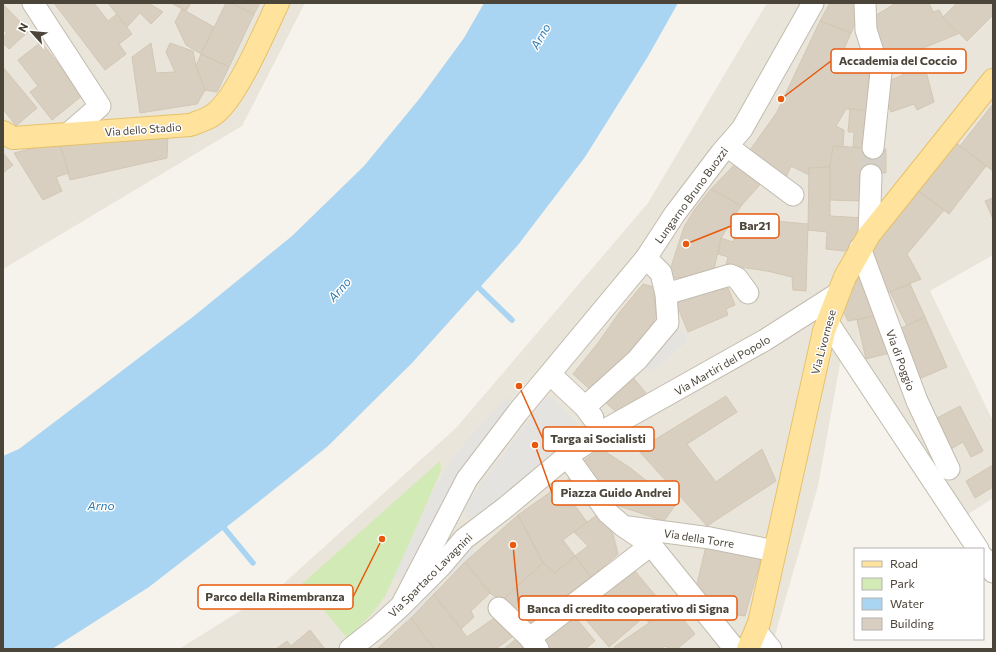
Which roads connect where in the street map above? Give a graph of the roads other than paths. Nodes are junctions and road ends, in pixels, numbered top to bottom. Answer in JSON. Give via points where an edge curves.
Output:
{"nodes":[{"id":1,"x":33,"y":3,"type":"edge"},
{"id":2,"x":278,"y":3,"type":"edge"},
{"id":3,"x":813,"y":3,"type":"edge"},
{"id":4,"x":865,"y":3,"type":"edge"},
{"id":5,"x":993,"y":80,"type":"edge"},
{"id":6,"x":70,"y":133,"type":"junction"},
{"id":7,"x":8,"y":135,"type":"edge"},
{"id":8,"x":727,"y":146,"type":"junction"},
{"id":9,"x":873,"y":148,"type":"tunnel mouth"},
{"id":10,"x":872,"y":175,"type":"tunnel mouth"},
{"id":11,"x":793,"y":195,"type":"dead end"},
{"id":12,"x":864,"y":242,"type":"junction"},
{"id":13,"x":646,"y":258,"type":"junction"},
{"id":14,"x":748,"y":293,"type":"dead end"},
{"id":15,"x":666,"y":294,"type":"junction"},
{"id":16,"x":837,"y":294,"type":"junction"},
{"id":17,"x":827,"y":321,"type":"junction"},
{"id":18,"x":550,"y":374,"type":"junction"},
{"id":19,"x":585,"y":407,"type":"junction"},
{"id":20,"x":603,"y":431,"type":"junction"},
{"id":21,"x":567,"y":456,"type":"junction"},
{"id":22,"x":948,"y":469,"type":"dead end"},
{"id":23,"x":623,"y":526,"type":"junction"},
{"id":24,"x":651,"y":545,"type":"junction"},
{"id":25,"x":977,"y":548,"type":"edge"},
{"id":26,"x":775,"y":551,"type":"junction"},
{"id":27,"x":984,"y":558,"type":"edge"},
{"id":28,"x":993,"y":572,"type":"edge"},
{"id":29,"x":401,"y":606,"type":"junction"},
{"id":30,"x":498,"y":608,"type":"dead end"},
{"id":31,"x":752,"y":640,"type":"edge"},
{"id":32,"x":534,"y":643,"type":"edge"},
{"id":33,"x":350,"y":649,"type":"edge"},
{"id":34,"x":735,"y":649,"type":"edge"},
{"id":35,"x":771,"y":649,"type":"edge"}],
"edges":[{"from":1,"to":6,"type":"street","via":[[100,106]]},
{"from":2,"to":6,"type":"main road","name":"Via dello Stadio","via":[[240,80],[224,105],[213,115],[190,126]]},
{"from":3,"to":8,"type":"street","name":"Lungarno Bruno Buozzi","via":[[742,129]]},
{"from":4,"to":9,"type":"street","via":[[866,30],[880,72]]},
{"from":5,"to":12,"type":"main road","name":"Via Livornese"},
{"from":6,"to":7,"type":"main road","name":"Via dello Stadio"},
{"from":8,"to":11,"type":"street"},
{"from":8,"to":13,"type":"street","name":"Lungarno Bruno Buozzi","via":[[674,215]]},
{"from":10,"to":12,"type":"street"},
{"from":12,"to":16,"type":"main road","name":"Via Livornese"},
{"from":12,"to":22,"type":"street","name":"Via di Poggio","via":[[916,402]]},
{"from":13,"to":15,"type":"street","via":[[661,272]]},
{"from":13,"to":18,"type":"street","name":"Lungarno Bruno Buozzi"},
{"from":14,"to":15,"type":"street","via":[[737,278],[730,275]]},
{"from":15,"to":19,"type":"street","via":[[668,323],[637,360]]},
{"from":16,"to":17,"type":"main road","name":"Via Livornese"},
{"from":16,"to":20,"type":"street","name":"Via Martiri del Popolo","via":[[766,340]]},
{"from":17,"to":25,"type":"street"},
{"from":17,"to":26,"type":"main road","name":"Via Livornese"},
{"from":18,"to":19,"type":"street"},
{"from":18,"to":29,"type":"street","name":"Lungarno Bruno Buozzi","via":[[467,479]]},
{"from":19,"to":20,"type":"street"},
{"from":20,"to":21,"type":"street","name":"Via Martiri del Popolo"},
{"from":21,"to":23,"type":"street","via":[[608,513]]},
{"from":21,"to":29,"type":"street","name":"Via Spartaco Lavagnini","via":[[464,539]]},
{"from":23,"to":24,"type":"street"},
{"from":23,"to":26,"type":"street","name":"Via della Torre","via":[[710,538]]},
{"from":24,"to":32,"type":"street"},
{"from":24,"to":34,"type":"street"},
{"from":26,"to":31,"type":"main road","name":"Via Livornese"},
{"from":27,"to":28,"type":"street"},
{"from":29,"to":33,"type":"street","name":"Via Spartaco Lavagnini"},
{"from":30,"to":32,"type":"street"},
{"from":31,"to":35,"type":"street"}]}
